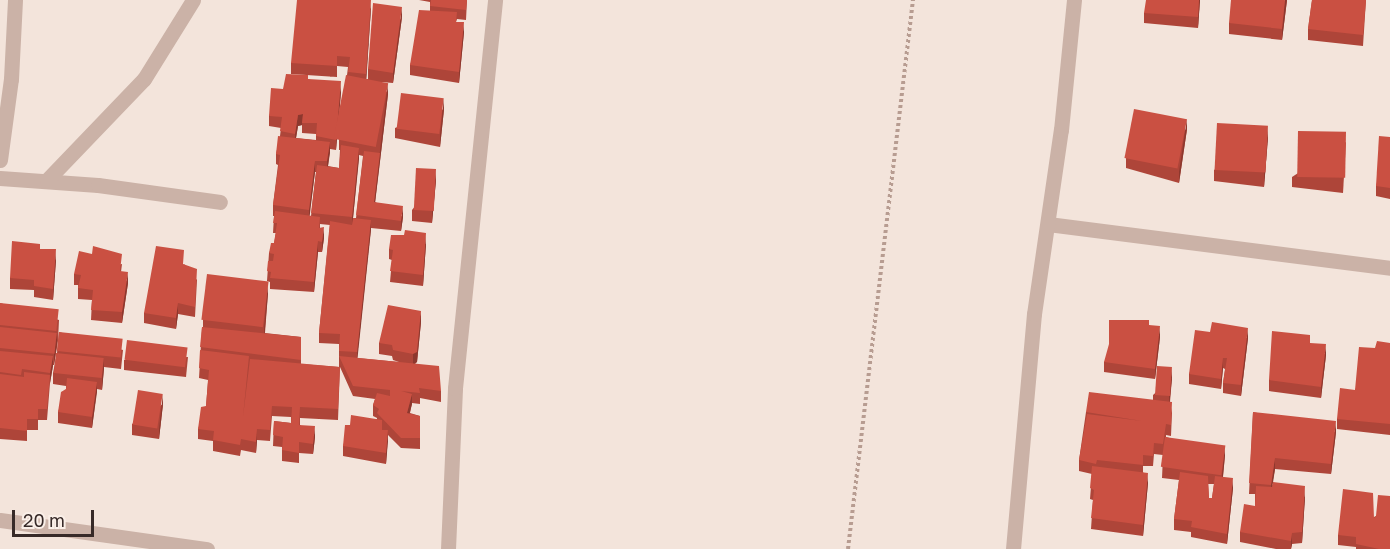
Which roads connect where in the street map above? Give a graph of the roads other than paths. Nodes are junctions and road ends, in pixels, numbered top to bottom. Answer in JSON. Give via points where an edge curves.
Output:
{"nodes":[{"id":1,"x":15,"y":0,"type":"edge"},
{"id":2,"x":193,"y":0,"type":"edge"},
{"id":3,"x":495,"y":0,"type":"edge"},
{"id":4,"x":1074,"y":0,"type":"edge"},
{"id":5,"x":0,"y":160,"type":"edge"},
{"id":6,"x":0,"y":178,"type":"edge"},
{"id":7,"x":47,"y":180,"type":"junction"},
{"id":8,"x":220,"y":202,"type":"dead end"},
{"id":9,"x":1048,"y":224,"type":"junction"},
{"id":10,"x":1390,"y":268,"type":"edge"},
{"id":11,"x":0,"y":520,"type":"edge"},
{"id":12,"x":207,"y":549,"type":"edge"},
{"id":13,"x":448,"y":549,"type":"edge"},
{"id":14,"x":1013,"y":549,"type":"edge"}],
"edges":[{"from":1,"to":5,"type":"street","via":[[11,79]]},
{"from":2,"to":7,"type":"street","via":[[144,79]]},
{"from":3,"to":13,"type":"street","via":[[455,388]]},
{"from":4,"to":9,"type":"street"},
{"from":6,"to":7,"type":"street"},
{"from":7,"to":8,"type":"street"},
{"from":9,"to":10,"type":"street"},
{"from":9,"to":14,"type":"street","via":[[1034,314]]},
{"from":11,"to":12,"type":"street"}]}
